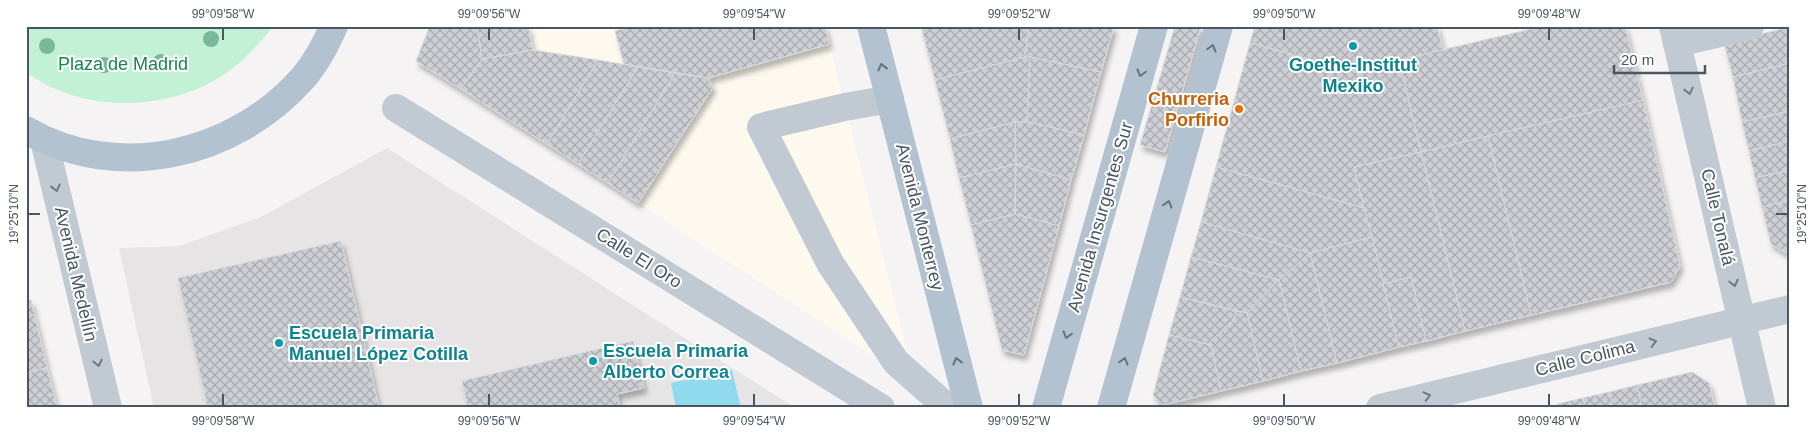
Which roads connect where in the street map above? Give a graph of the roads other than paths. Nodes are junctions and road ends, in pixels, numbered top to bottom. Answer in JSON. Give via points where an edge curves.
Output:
{"nodes":[{"id":1,"x":334,"y":26,"type":"edge"},
{"id":2,"x":871,"y":26,"type":"edge"},
{"id":3,"x":1154,"y":26,"type":"edge"},
{"id":4,"x":1218,"y":26,"type":"edge"},
{"id":5,"x":1750,"y":26,"type":"edge"},
{"id":6,"x":1675,"y":34,"type":"edge"},
{"id":7,"x":890,"y":99,"type":"junction"},
{"id":8,"x":396,"y":108,"type":"dead end"},
{"id":9,"x":35,"y":135,"type":"edge"},
{"id":10,"x":1790,"y":309,"type":"edge"},
{"id":11,"x":1743,"y":320,"type":"junction"},
{"id":12,"x":108,"y":408,"type":"edge"},
{"id":13,"x":882,"y":408,"type":"edge"},
{"id":14,"x":948,"y":408,"type":"edge"},
{"id":15,"x":969,"y":408,"type":"edge"},
{"id":16,"x":1046,"y":408,"type":"edge"},
{"id":17,"x":1110,"y":408,"type":"edge"},
{"id":18,"x":1380,"y":408,"type":"edge"},
{"id":19,"x":1762,"y":408,"type":"edge"}],
"edges":[{"from":1,"to":9,"type":"main road","via":[[325,46],[303,78],[269,110],[229,136],[184,152],[137,158],[90,154]]},
{"from":7,"to":2,"type":"main road","name":"Avenida Monterrey","one_way":true},
{"from":3,"to":16,"type":"main road","name":"Avenida Insurgentes Sur","one_way":true},
{"from":17,"to":4,"type":"main road","one_way":true},
{"from":5,"to":6,"type":"street"},
{"from":6,"to":11,"type":"street","name":"Calle Tonalá","one_way":true},
{"from":7,"to":14,"type":"street","via":[[761,127],[830,263],[896,362]]},
{"from":15,"to":7,"type":"main road","name":"Avenida Monterrey","one_way":true},
{"from":8,"to":13,"type":"street","name":"Calle El Oro"},
{"from":9,"to":12,"type":"street","name":"Avenida Medellín","one_way":true},
{"from":10,"to":11,"type":"street","name":"Calle Colima"},
{"from":18,"to":11,"type":"street","name":"Calle Colima","one_way":true},
{"from":11,"to":19,"type":"street","name":"Calle Tonalá"}]}
